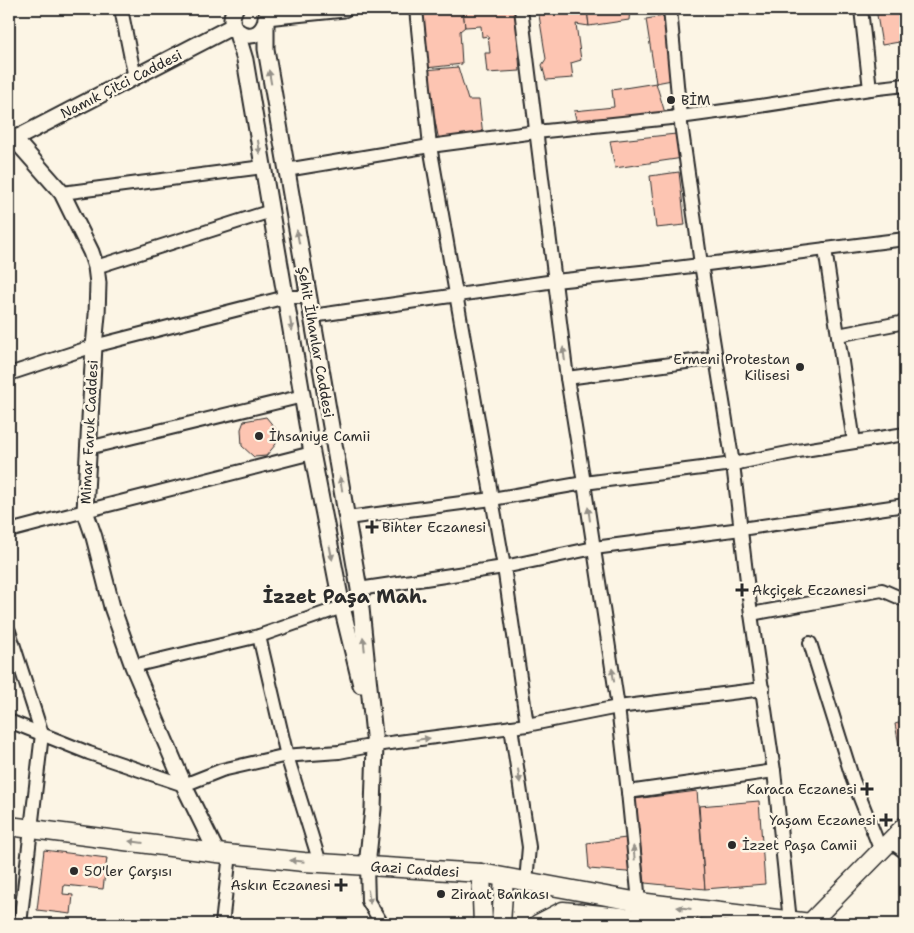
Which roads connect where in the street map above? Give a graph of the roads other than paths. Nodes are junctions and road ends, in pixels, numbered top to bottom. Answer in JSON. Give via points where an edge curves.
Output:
{"nodes":[{"id":1,"x":121,"y":9,"type":"edge"},
{"id":2,"x":235,"y":9,"type":"edge"},
{"id":3,"x":344,"y":9,"type":"edge"},
{"id":4,"x":416,"y":9,"type":"edge"},
{"id":5,"x":521,"y":9,"type":"edge"},
{"id":6,"x":670,"y":9,"type":"edge"},
{"id":7,"x":861,"y":9,"type":"edge"},
{"id":8,"x":265,"y":13,"type":"edge"},
{"id":9,"x":235,"y":28,"type":"junction"},
{"id":10,"x":135,"y":78,"type":"junction"},
{"id":11,"x":905,"y":85,"type":"edge"},
{"id":12,"x":870,"y":89,"type":"junction"},
{"id":13,"x":680,"y":117,"type":"junction"},
{"id":14,"x":536,"y":132,"type":"junction"},
{"id":15,"x":10,"y":138,"type":"edge"},
{"id":16,"x":430,"y":146,"type":"junction"},
{"id":17,"x":263,"y":167,"type":"junction"},
{"id":18,"x":286,"y":170,"type":"junction"},
{"id":19,"x":62,"y":194,"type":"junction"},
{"id":20,"x":271,"y":211,"type":"junction"},
{"id":21,"x":905,"y":238,"type":"edge"},
{"id":22,"x":825,"y":249,"type":"junction"},
{"id":23,"x":701,"y":264,"type":"junction"},
{"id":24,"x":96,"y":266,"type":"junction"},
{"id":25,"x":555,"y":281,"type":"junction"},
{"id":26,"x":456,"y":294,"type":"junction"},
{"id":27,"x":286,"y":297,"type":"junction"},
{"id":28,"x":308,"y":297,"type":"junction"},
{"id":29,"x":312,"y":316,"type":"junction"},
{"id":30,"x":905,"y":322,"type":"edge"},
{"id":31,"x":838,"y":335,"type":"junction"},
{"id":32,"x":94,"y":346,"type":"junction"},
{"id":33,"x":716,"y":358,"type":"junction"},
{"id":34,"x":9,"y":374,"type":"edge"},
{"id":35,"x":567,"y":378,"type":"junction"},
{"id":36,"x":303,"y":396,"type":"junction"},
{"id":37,"x":905,"y":434,"type":"edge"},
{"id":38,"x":854,"y":442,"type":"junction"},
{"id":39,"x":88,"y":448,"type":"junction"},
{"id":40,"x":312,"y":453,"type":"junction"},
{"id":41,"x":733,"y":464,"type":"junction"},
{"id":42,"x":584,"y":483,"type":"junction"},
{"id":43,"x":492,"y":499,"type":"junction"},
{"id":44,"x":905,"y":505,"type":"edge"},
{"id":45,"x":85,"y":511,"type":"junction"},
{"id":46,"x":346,"y":518,"type":"junction"},
{"id":47,"x":741,"y":529,"type":"junction"},
{"id":48,"x":9,"y":531,"type":"edge"},
{"id":49,"x":594,"y":548,"type":"junction"},
{"id":50,"x":504,"y":567,"type":"junction"},
{"id":51,"x":359,"y":596,"type":"junction"},
{"id":52,"x":905,"y":600,"type":"edge"},
{"id":53,"x":342,"y":607,"type":"junction"},
{"id":54,"x":751,"y":614,"type":"junction"},
{"id":55,"x":9,"y":631,"type":"edge"},
{"id":56,"x":259,"y":636,"type":"junction"},
{"id":57,"x":810,"y":643,"type":"dead end"},
{"id":58,"x":133,"y":666,"type":"junction"},
{"id":59,"x":763,"y":689,"type":"junction"},
{"id":60,"x":618,"y":707,"type":"junction"},
{"id":61,"x":9,"y":721,"type":"edge"},
{"id":62,"x":528,"y":725,"type":"junction"},
{"id":63,"x":511,"y":727,"type":"junction"},
{"id":64,"x":42,"y":734,"type":"junction"},
{"id":65,"x":375,"y":745,"type":"junction"},
{"id":66,"x":287,"y":756,"type":"junction"},
{"id":67,"x":774,"y":771,"type":"junction"},
{"id":68,"x":184,"y":785,"type":"junction"},
{"id":69,"x":628,"y":792,"type":"junction"},
{"id":70,"x":9,"y":826,"type":"edge"},
{"id":71,"x":905,"y":826,"type":"edge"},
{"id":72,"x":30,"y":829,"type":"junction"},
{"id":73,"x":885,"y":846,"type":"junction"},
{"id":74,"x":905,"y":852,"type":"edge"},
{"id":75,"x":223,"y":853,"type":"junction"},
{"id":76,"x":320,"y":863,"type":"junction"},
{"id":77,"x":367,"y":866,"type":"junction"},
{"id":78,"x":481,"y":873,"type":"junction"},
{"id":79,"x":504,"y":878,"type":"junction"},
{"id":80,"x":526,"y":882,"type":"junction"},
{"id":81,"x":639,"y":902,"type":"junction"},
{"id":82,"x":790,"y":921,"type":"junction"},
{"id":83,"x":20,"y":924,"type":"edge"},
{"id":84,"x":222,"y":924,"type":"edge"},
{"id":85,"x":382,"y":924,"type":"edge"},
{"id":86,"x":483,"y":924,"type":"edge"},
{"id":87,"x":501,"y":924,"type":"edge"},
{"id":88,"x":538,"y":924,"type":"edge"},
{"id":89,"x":688,"y":924,"type":"edge"},
{"id":90,"x":813,"y":924,"type":"edge"}],
"edges":[{"from":1,"to":10,"type":"street"},
{"from":2,"to":9,"type":"street","via":[[232,16]]},
{"from":3,"to":8,"type":"street"},
{"from":4,"to":16,"type":"street"},
{"from":5,"to":14,"type":"street"},
{"from":6,"to":13,"type":"street"},
{"from":7,"to":12,"type":"street"},
{"from":8,"to":9,"type":"street","via":[[262,29],[255,34],[245,35]]},
{"from":18,"to":8,"type":"street","name":"Şehit İlhanlar Caddesi","one_way":true,"via":[[266,49]]},
{"from":9,"to":10,"type":"street","name":"Namık Çitci Caddesi"},
{"from":9,"to":17,"type":"street","name":"Şehit İlhanlar Caddesi","one_way":true,"via":[[245,60]]},
{"from":10,"to":15,"type":"street","name":"Namık Çitci Caddesi"},
{"from":11,"to":12,"type":"street"},
{"from":12,"to":13,"type":"street"},
{"from":13,"to":14,"type":"street"},
{"from":13,"to":23,"type":"street"},
{"from":14,"to":16,"type":"street"},
{"from":14,"to":25,"type":"street"},
{"from":15,"to":19,"type":"street","name":"Mimar Faruk Caddesi"},
{"from":16,"to":18,"type":"street"},
{"from":16,"to":26,"type":"street"},
{"from":17,"to":19,"type":"street"},
{"from":17,"to":20,"type":"street","name":"Şehit İlhanlar Caddesi"},
{"from":28,"to":18,"type":"street","name":"Şehit İlhanlar Caddesi","one_way":true},
{"from":19,"to":24,"type":"street","name":"Mimar Faruk Caddesi"},
{"from":20,"to":24,"type":"street"},
{"from":20,"to":27,"type":"street","name":"Şehit İlhanlar Caddesi"},
{"from":21,"to":22,"type":"street"},
{"from":22,"to":23,"type":"street"},
{"from":22,"to":31,"type":"street"},
{"from":23,"to":25,"type":"street"},
{"from":23,"to":33,"type":"street"},
{"from":24,"to":32,"type":"street","name":"Mimar Faruk Caddesi"},
{"from":25,"to":26,"type":"street"},
{"from":35,"to":25,"type":"street","one_way":true},
{"from":26,"to":29,"type":"street"},
{"from":26,"to":43,"type":"street"},
{"from":27,"to":28,"type":"street"},
{"from":27,"to":32,"type":"street"},
{"from":27,"to":36,"type":"street","name":"Şehit İlhanlar Caddesi","one_way":true},
{"from":28,"to":29,"type":"street","name":"Şehit İlhanlar Caddesi"},
{"from":46,"to":29,"type":"street","name":"Şehit İlhanlar Caddesi","one_way":true},
{"from":30,"to":31,"type":"street"},
{"from":31,"to":38,"type":"street"},
{"from":32,"to":34,"type":"street"},
{"from":32,"to":39,"type":"street","name":"Mimar Faruk Caddesi"},
{"from":33,"to":35,"type":"street"},
{"from":33,"to":41,"type":"street"},
{"from":35,"to":42,"type":"street"},
{"from":36,"to":39,"type":"street"},
{"from":36,"to":40,"type":"street","name":"Şehit İlhanlar Caddesi"},
{"from":37,"to":38,"type":"street"},
{"from":38,"to":41,"type":"street"},
{"from":39,"to":45,"type":"street","name":"Mimar Faruk Caddesi"},
{"from":40,"to":45,"type":"street"},
{"from":40,"to":53,"type":"street","name":"Şehit İlhanlar Caddesi","one_way":true},
{"from":41,"to":42,"type":"street"},
{"from":41,"to":47,"type":"street"},
{"from":42,"to":43,"type":"street"},
{"from":49,"to":42,"type":"street","one_way":true},
{"from":43,"to":46,"type":"street"},
{"from":43,"to":50,"type":"street"},
{"from":44,"to":47,"type":"street"},
{"from":45,"to":48,"type":"street"},
{"from":45,"to":58,"type":"street","name":"Mimar Faruk Caddesi","via":[[112,607]]},
{"from":46,"to":51,"type":"street","name":"Şehit İlhanlar Caddesi"},
{"from":47,"to":49,"type":"street"},
{"from":47,"to":54,"type":"street"},
{"from":49,"to":50,"type":"street"},
{"from":60,"to":49,"type":"street","one_way":true},
{"from":50,"to":51,"type":"street"},
{"from":50,"to":62,"type":"street"},
{"from":51,"to":53,"type":"street"},
{"from":65,"to":51,"type":"street","name":"Şehit İlhanlar Caddesi","one_way":true},
{"from":52,"to":54,"type":"street","via":[[882,590]]},
{"from":53,"to":56,"type":"street"},
{"from":53,"to":65,"type":"street","name":"Şehit İlhanlar Caddesi"},
{"from":54,"to":59,"type":"street"},
{"from":55,"to":64,"type":"street"},
{"from":56,"to":58,"type":"street"},
{"from":56,"to":66,"type":"street"},
{"from":57,"to":73,"type":"street","via":[[853,780]]},
{"from":58,"to":68,"type":"street","name":"Mimar Faruk Caddesi"},
{"from":59,"to":60,"type":"street"},
{"from":59,"to":67,"type":"street"},
{"from":60,"to":62,"type":"street"},
{"from":60,"to":69,"type":"street"},
{"from":61,"to":64,"type":"street"},
{"from":62,"to":63,"type":"street"},
{"from":65,"to":63,"type":"street","one_way":true},
{"from":63,"to":80,"type":"street","one_way":true,"via":[[529,847]]},
{"from":64,"to":68,"type":"street"},
{"from":64,"to":72,"type":"street"},
{"from":65,"to":66,"type":"street"},
{"from":65,"to":77,"type":"street"},
{"from":66,"to":68,"type":"street","via":[[222,770]]},
{"from":66,"to":76,"type":"street"},
{"from":67,"to":69,"type":"street"},
{"from":67,"to":82,"type":"street"},
{"from":68,"to":75,"type":"street","name":"Mimar Faruk Caddesi"},
{"from":81,"to":69,"type":"street","one_way":true},
{"from":70,"to":72,"type":"main road","name":"Gazi Caddesi"},
{"from":71,"to":73,"type":"main road"},
{"from":75,"to":72,"type":"main road","name":"Gazi Caddesi","one_way":true},
{"from":72,"to":83,"type":"street"},
{"from":73,"to":74,"type":"street"},
{"from":73,"to":90,"type":"main road"},
{"from":76,"to":75,"type":"main road","name":"Gazi Caddesi","one_way":true},
{"from":75,"to":84,"type":"street"},
{"from":76,"to":77,"type":"main road","name":"Gazi Caddesi"},
{"from":77,"to":78,"type":"main road","name":"Gazi Caddesi"},
{"from":77,"to":85,"type":"street","one_way":true,"via":[[368,901]]},
{"from":78,"to":79,"type":"main road","name":"Gazi Caddesi"},
{"from":78,"to":86,"type":"main road"},
{"from":79,"to":80,"type":"main road","name":"Gazi Caddesi"},
{"from":79,"to":87,"type":"main road"},
{"from":80,"to":81,"type":"main road","name":"Gazi Caddesi"},
{"from":82,"to":81,"type":"main road","name":"Gazi Caddesi","one_way":true},
{"from":82,"to":90,"type":"main road","name":"Gazi Caddesi"},
{"from":88,"to":89,"type":"main road","via":[[563,911]]}]}
